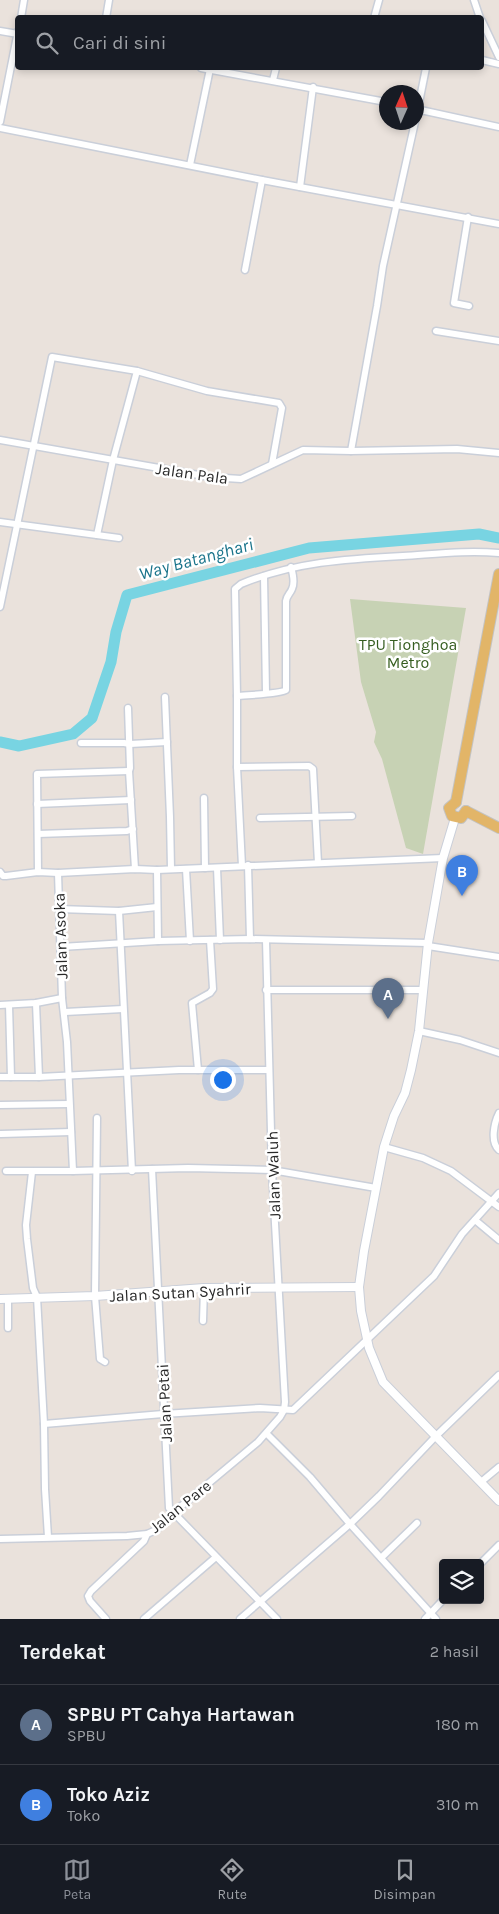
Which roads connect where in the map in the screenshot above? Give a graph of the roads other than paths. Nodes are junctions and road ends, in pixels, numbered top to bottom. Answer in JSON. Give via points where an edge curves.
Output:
{"nodes":[{"id":1,"x":24,"y":0,"type":"edge"},
{"id":2,"x":109,"y":0,"type":"edge"},
{"id":3,"x":379,"y":0,"type":"edge"},
{"id":4,"x":474,"y":0,"type":"edge"},
{"id":5,"x":22,"y":15,"type":"edge"},
{"id":6,"x":106,"y":15,"type":"edge"},
{"id":7,"x":375,"y":15,"type":"edge"},
{"id":8,"x":479,"y":15,"type":"edge"},
{"id":9,"x":484,"y":25,"type":"edge"},
{"id":10,"x":0,"y":31,"type":"edge"},
{"id":11,"x":15,"y":33,"type":"edge"},
{"id":12,"x":15,"y":43,"type":"edge"},
{"id":13,"x":499,"y":57,"type":"edge"},
{"id":14,"x":484,"y":60,"type":"edge"},
{"id":15,"x":499,"y":64,"type":"edge"},
{"id":16,"x":210,"y":70,"type":"edge"},
{"id":17,"x":216,"y":70,"type":"edge"},
{"id":18,"x":276,"y":70,"type":"edge"},
{"id":19,"x":426,"y":70,"type":"edge"},
{"id":20,"x":0,"y":77,"type":"edge"},
{"id":21,"x":8,"y":79,"type":"junction"},
{"id":22,"x":273,"y":80,"type":"junction"},
{"id":23,"x":423,"y":85,"type":"edge"},
{"id":24,"x":313,"y":87,"type":"junction"},
{"id":25,"x":379,"y":101,"type":"edge"},
{"id":26,"x":424,"y":110,"type":"edge"},
{"id":27,"x":0,"y":122,"type":"edge"},
{"id":28,"x":499,"y":127,"type":"edge"},
{"id":29,"x":0,"y":128,"type":"edge"},
{"id":30,"x":414,"y":130,"type":"edge"},
{"id":31,"x":190,"y":165,"type":"junction"},
{"id":32,"x":262,"y":180,"type":"junction"},
{"id":33,"x":300,"y":187,"type":"junction"},
{"id":34,"x":396,"y":204,"type":"junction"},
{"id":35,"x":468,"y":218,"type":"junction"},
{"id":36,"x":499,"y":224,"type":"edge"},
{"id":37,"x":245,"y":270,"type":"dead end"},
{"id":38,"x":469,"y":306,"type":"dead end"},
{"id":39,"x":436,"y":331,"type":"dead end"},
{"id":40,"x":499,"y":341,"type":"edge"},
{"id":41,"x":137,"y":371,"type":"junction"},
{"id":42,"x":0,"y":440,"type":"edge"},
{"id":43,"x":33,"y":446,"type":"junction"},
{"id":44,"x":351,"y":451,"type":"junction"},
{"id":45,"x":499,"y":453,"type":"edge"},
{"id":46,"x":113,"y":460,"type":"junction"},
{"id":47,"x":272,"y":464,"type":"junction"},
{"id":48,"x":0,"y":522,"type":"edge"},
{"id":49,"x":16,"y":524,"type":"junction"},
{"id":50,"x":97,"y":535,"type":"junction"},
{"id":51,"x":119,"y":538,"type":"dead end"},
{"id":52,"x":499,"y":553,"type":"edge"},
{"id":53,"x":291,"y":567,"type":"junction"},
{"id":54,"x":499,"y":574,"type":"edge"},
{"id":55,"x":264,"y":576,"type":"junction"},
{"id":56,"x":2,"y":586,"type":"edge"},
{"id":57,"x":0,"y":607,"type":"edge"},
{"id":58,"x":266,"y":693,"type":"junction"},
{"id":59,"x":237,"y":696,"type":"junction"},
{"id":60,"x":165,"y":697,"type":"dead end"},
{"id":61,"x":128,"y":708,"type":"dead end"},
{"id":62,"x":167,"y":742,"type":"junction"},
{"id":63,"x":82,"y":743,"type":"dead end"},
{"id":64,"x":130,"y":744,"type":"junction"},
{"id":65,"x":237,"y":768,"type":"junction"},
{"id":66,"x":129,"y":771,"type":"junction"},
{"id":67,"x":204,"y":798,"type":"dead end"},
{"id":68,"x":131,"y":800,"type":"junction"},
{"id":69,"x":456,"y":802,"type":"junction"},
{"id":70,"x":37,"y":804,"type":"junction"},
{"id":71,"x":466,"y":811,"type":"junction"},
{"id":72,"x":352,"y":816,"type":"dead end"},
{"id":73,"x":260,"y":818,"type":"dead end"},
{"id":74,"x":316,"y":818,"type":"junction"},
{"id":75,"x":455,"y":818,"type":"junction"},
{"id":76,"x":499,"y":828,"type":"edge"},
{"id":77,"x":132,"y":830,"type":"junction"},
{"id":78,"x":38,"y":834,"type":"junction"},
{"id":79,"x":443,"y":858,"type":"junction"},
{"id":80,"x":318,"y":863,"type":"junction"},
{"id":81,"x":245,"y":866,"type":"junction"},
{"id":82,"x":205,"y":868,"type":"junction"},
{"id":83,"x":216,"y":868,"type":"junction"},
{"id":84,"x":135,"y":869,"type":"junction"},
{"id":85,"x":186,"y":869,"type":"junction"},
{"id":86,"x":157,"y":870,"type":"junction"},
{"id":87,"x":170,"y":870,"type":"junction"},
{"id":88,"x":0,"y":872,"type":"edge"},
{"id":89,"x":38,"y":872,"type":"junction"},
{"id":90,"x":58,"y":873,"type":"junction"},
{"id":91,"x":158,"y":907,"type":"junction"},
{"id":92,"x":59,"y":908,"type":"junction"},
{"id":93,"x":119,"y":911,"type":"junction"},
{"id":94,"x":250,"y":938,"type":"junction"},
{"id":95,"x":210,"y":940,"type":"junction"},
{"id":96,"x":220,"y":940,"type":"junction"},
{"id":97,"x":266,"y":940,"type":"junction"},
{"id":98,"x":158,"y":941,"type":"junction"},
{"id":99,"x":190,"y":941,"type":"junction"},
{"id":100,"x":120,"y":944,"type":"junction"},
{"id":101,"x":428,"y":945,"type":"junction"},
{"id":102,"x":61,"y":947,"type":"junction"},
{"id":103,"x":499,"y":958,"type":"edge"},
{"id":104,"x":266,"y":990,"type":"junction"},
{"id":105,"x":423,"y":990,"type":"junction"},
{"id":106,"x":62,"y":998,"type":"junction"},
{"id":107,"x":36,"y":1003,"type":"junction"},
{"id":108,"x":0,"y":1005,"type":"edge"},
{"id":109,"x":9,"y":1005,"type":"junction"},
{"id":110,"x":123,"y":1009,"type":"junction"},
{"id":111,"x":65,"y":1012,"type":"junction"},
{"id":112,"x":419,"y":1031,"type":"junction"},
{"id":113,"x":499,"y":1053,"type":"edge"},
{"id":114,"x":198,"y":1070,"type":"junction"},
{"id":115,"x":269,"y":1070,"type":"junction"},
{"id":116,"x":126,"y":1072,"type":"junction"},
{"id":117,"x":68,"y":1076,"type":"junction"},
{"id":118,"x":0,"y":1077,"type":"edge"},
{"id":119,"x":11,"y":1077,"type":"junction"},
{"id":120,"x":39,"y":1077,"type":"junction"},
{"id":121,"x":0,"y":1104,"type":"edge"},
{"id":122,"x":69,"y":1104,"type":"junction"},
{"id":123,"x":499,"y":1113,"type":"edge"},
{"id":124,"x":97,"y":1118,"type":"dead end"},
{"id":125,"x":71,"y":1132,"type":"junction"},
{"id":126,"x":1,"y":1134,"type":"edge"},
{"id":127,"x":384,"y":1148,"type":"junction"},
{"id":128,"x":499,"y":1150,"type":"edge"},
{"id":129,"x":152,"y":1170,"type":"junction"},
{"id":130,"x":272,"y":1170,"type":"junction"},
{"id":131,"x":6,"y":1171,"type":"dead end"},
{"id":132,"x":73,"y":1171,"type":"junction"},
{"id":133,"x":97,"y":1171,"type":"junction"},
{"id":134,"x":132,"y":1171,"type":"junction"},
{"id":135,"x":32,"y":1172,"type":"junction"},
{"id":136,"x":376,"y":1188,"type":"junction"},
{"id":137,"x":499,"y":1193,"type":"edge"},
{"id":138,"x":492,"y":1201,"type":"junction"},
{"id":139,"x":499,"y":1207,"type":"edge"},
{"id":140,"x":475,"y":1220,"type":"junction"},
{"id":141,"x":499,"y":1240,"type":"edge"},
{"id":142,"x":279,"y":1287,"type":"junction"},
{"id":143,"x":359,"y":1287,"type":"junction"},
{"id":144,"x":204,"y":1288,"type":"junction"},
{"id":145,"x":158,"y":1292,"type":"junction"},
{"id":146,"x":95,"y":1296,"type":"junction"},
{"id":147,"x":37,"y":1298,"type":"junction"},
{"id":148,"x":4,"y":1299,"type":"edge"},
{"id":149,"x":203,"y":1321,"type":"dead end"},
{"id":150,"x":8,"y":1328,"type":"dead end"},
{"id":151,"x":368,"y":1338,"type":"junction"},
{"id":152,"x":105,"y":1362,"type":"dead end"},
{"id":153,"x":499,"y":1375,"type":"edge"},
{"id":154,"x":284,"y":1410,"type":"junction"},
{"id":155,"x":163,"y":1414,"type":"junction"},
{"id":156,"x":44,"y":1424,"type":"junction"},
{"id":157,"x":267,"y":1434,"type":"junction"},
{"id":158,"x":436,"y":1436,"type":"junction"},
{"id":159,"x":499,"y":1467,"type":"edge"},
{"id":160,"x":481,"y":1482,"type":"junction"},
{"id":161,"x":499,"y":1501,"type":"edge"},
{"id":162,"x":172,"y":1514,"type":"junction"},
{"id":163,"x":417,"y":1523,"type":"dead end"},
{"id":164,"x":350,"y":1524,"type":"junction"},
{"id":165,"x":147,"y":1534,"type":"junction"},
{"id":166,"x":48,"y":1537,"type":"junction"},
{"id":167,"x":0,"y":1539,"type":"edge"},
{"id":168,"x":499,"y":1546,"type":"edge"},
{"id":169,"x":216,"y":1557,"type":"junction"},
{"id":170,"x":381,"y":1558,"type":"junction"},
{"id":171,"x":484,"y":1560,"type":"edge"},
{"id":172,"x":260,"y":1601,"type":"junction"},
{"id":173,"x":439,"y":1604,"type":"edge"},
{"id":174,"x":428,"y":1616,"type":"edge"},
{"id":175,"x":106,"y":1619,"type":"edge"},
{"id":176,"x":144,"y":1619,"type":"edge"},
{"id":177,"x":240,"y":1619,"type":"edge"},
{"id":178,"x":278,"y":1619,"type":"edge"},
{"id":179,"x":436,"y":1619,"type":"edge"}],
"edges":[{"from":1,"to":5,"type":"street"},
{"from":2,"to":6,"type":"street"},
{"from":3,"to":7,"type":"street"},
{"from":4,"to":8,"type":"street"},
{"from":9,"to":13,"type":"street"},
{"from":10,"to":11,"type":"street"},
{"from":12,"to":21,"type":"street"},
{"from":14,"to":15,"type":"street"},
{"from":16,"to":31,"type":"street"},
{"from":17,"to":22,"type":"street"},
{"from":18,"to":22,"type":"street"},
{"from":19,"to":23,"type":"street"},
{"from":20,"to":21,"type":"street"},
{"from":21,"to":27,"type":"street"},
{"from":22,"to":24,"type":"street"},
{"from":24,"to":25,"type":"street"},
{"from":24,"to":33,"type":"street"},
{"from":26,"to":28,"type":"street"},
{"from":29,"to":31,"type":"street"},
{"from":30,"to":34,"type":"street"},
{"from":31,"to":32,"type":"street"},
{"from":32,"to":33,"type":"street"},
{"from":32,"to":37,"type":"street"},
{"from":33,"to":34,"type":"street"},
{"from":34,"to":35,"type":"street"},
{"from":34,"to":44,"type":"street"},
{"from":35,"to":36,"type":"street"},
{"from":35,"to":38,"type":"street","via":[[454,303]]},
{"from":39,"to":40,"type":"street"},
{"from":41,"to":43,"type":"street","via":[[52,357]]},
{"from":41,"to":46,"type":"street"},
{"from":41,"to":47,"type":"street","via":[[207,391],[281,404]]},
{"from":42,"to":43,"type":"street","name":"Jalan Pala"},
{"from":43,"to":46,"type":"street","name":"Jalan Pala"},
{"from":43,"to":49,"type":"street"},
{"from":44,"to":45,"type":"street","name":"Jalan Pala","via":[[457,448]]},
{"from":44,"to":47,"type":"street","name":"Jalan Pala","via":[[303,450]]},
{"from":46,"to":47,"type":"street","name":"Jalan Pala","via":[[234,479],[251,475]]},
{"from":46,"to":50,"type":"street"},
{"from":48,"to":49,"type":"street"},
{"from":49,"to":50,"type":"street"},
{"from":49,"to":56,"type":"street"},
{"from":50,"to":51,"type":"street"},
{"from":52,"to":53,"type":"street","via":[[454,552],[357,558]]},
{"from":53,"to":55,"type":"street"},
{"from":53,"to":58,"type":"street","via":[[294,576],[286,601],[286,690]]},
{"from":54,"to":69,"type":"main road"},
{"from":55,"to":58,"type":"street"},
{"from":55,"to":59,"type":"street","via":[[235,589]]},
{"from":56,"to":57,"type":"street"},
{"from":58,"to":59,"type":"street"},
{"from":59,"to":65,"type":"street"},
{"from":60,"to":62,"type":"street"},
{"from":61,"to":64,"type":"street"},
{"from":62,"to":64,"type":"street"},
{"from":62,"to":87,"type":"street"},
{"from":63,"to":64,"type":"street"},
{"from":64,"to":66,"type":"street"},
{"from":65,"to":74,"type":"street","via":[[312,767]]},
{"from":65,"to":81,"type":"street"},
{"from":66,"to":68,"type":"street"},
{"from":66,"to":70,"type":"street","via":[[38,774]]},
{"from":67,"to":82,"type":"street"},
{"from":68,"to":70,"type":"street"},
{"from":68,"to":77,"type":"street"},
{"from":69,"to":71,"type":"main road","via":[[462,803]]},
{"from":69,"to":75,"type":"main road","via":[[449,808]]},
{"from":70,"to":78,"type":"street"},
{"from":71,"to":75,"type":"main road","via":[[461,818]]},
{"from":71,"to":76,"type":"main road"},
{"from":72,"to":74,"type":"street"},
{"from":73,"to":74,"type":"street"},
{"from":74,"to":80,"type":"street"},
{"from":75,"to":79,"type":"street"},
{"from":77,"to":78,"type":"street"},
{"from":77,"to":84,"type":"street"},
{"from":78,"to":89,"type":"street"},
{"from":79,"to":80,"type":"street"},
{"from":79,"to":101,"type":"street"},
{"from":80,"to":81,"type":"street"},
{"from":81,"to":83,"type":"street"},
{"from":81,"to":94,"type":"street"},
{"from":82,"to":83,"type":"street"},
{"from":82,"to":85,"type":"street"},
{"from":83,"to":96,"type":"street"},
{"from":84,"to":86,"type":"street"},
{"from":84,"to":90,"type":"street"},
{"from":85,"to":87,"type":"street"},
{"from":85,"to":99,"type":"street"},
{"from":86,"to":87,"type":"street"},
{"from":86,"to":91,"type":"street"},
{"from":88,"to":89,"type":"street","via":[[3,876]]},
{"from":89,"to":90,"type":"street"},
{"from":90,"to":92,"type":"street","name":"Jalan Asoka"},
{"from":91,"to":93,"type":"street"},
{"from":91,"to":98,"type":"street"},
{"from":92,"to":93,"type":"street"},
{"from":92,"to":102,"type":"street","name":"Jalan Asoka"},
{"from":93,"to":100,"type":"street"},
{"from":94,"to":96,"type":"street"},
{"from":94,"to":97,"type":"street"},
{"from":95,"to":96,"type":"street"},
{"from":95,"to":99,"type":"street"},
{"from":95,"to":114,"type":"street","via":[[213,989],[192,1003]]},
{"from":97,"to":101,"type":"street"},
{"from":97,"to":104,"type":"street","name":"Jalan Waluh"},
{"from":98,"to":99,"type":"street"},
{"from":98,"to":100,"type":"street"},
{"from":100,"to":102,"type":"street"},
{"from":100,"to":110,"type":"street"},
{"from":101,"to":103,"type":"street"},
{"from":101,"to":105,"type":"street"},
{"from":102,"to":106,"type":"street","name":"Jalan Asoka"},
{"from":104,"to":105,"type":"street"},
{"from":104,"to":115,"type":"street","name":"Jalan Waluh"},
{"from":105,"to":112,"type":"street"},
{"from":106,"to":107,"type":"street"},
{"from":106,"to":111,"type":"street","name":"Jalan Asoka"},
{"from":107,"to":109,"type":"street"},
{"from":107,"to":120,"type":"street"},
{"from":108,"to":109,"type":"street"},
{"from":109,"to":119,"type":"street"},
{"from":110,"to":111,"type":"street"},
{"from":110,"to":116,"type":"street"},
{"from":111,"to":117,"type":"street","name":"Jalan Asoka"},
{"from":112,"to":113,"type":"street"},
{"from":112,"to":127,"type":"street","via":[[405,1093]]},
{"from":114,"to":115,"type":"street"},
{"from":114,"to":116,"type":"street"},
{"from":115,"to":130,"type":"street","name":"Jalan Waluh"},
{"from":116,"to":117,"type":"street"},
{"from":116,"to":134,"type":"street"},
{"from":117,"to":120,"type":"street"},
{"from":117,"to":122,"type":"street","name":"Jalan Asoka"},
{"from":118,"to":119,"type":"street"},
{"from":119,"to":120,"type":"street"},
{"from":121,"to":122,"type":"street"},
{"from":122,"to":125,"type":"street","name":"Jalan Asoka"},
{"from":123,"to":128,"type":"street","via":[[493,1141]]},
{"from":124,"to":133,"type":"street"},
{"from":125,"to":126,"type":"street"},
{"from":125,"to":132,"type":"street","name":"Jalan Asoka"},
{"from":127,"to":136,"type":"street"},
{"from":127,"to":138,"type":"street","via":[[423,1158],[451,1171]]},
{"from":129,"to":130,"type":"street"},
{"from":129,"to":134,"type":"street"},
{"from":129,"to":145,"type":"street","name":"Jalan Petai"},
{"from":130,"to":136,"type":"street"},
{"from":130,"to":142,"type":"street","name":"Jalan Waluh"},
{"from":131,"to":135,"type":"street"},
{"from":132,"to":133,"type":"street"},
{"from":132,"to":135,"type":"street"},
{"from":133,"to":134,"type":"street"},
{"from":133,"to":146,"type":"street"},
{"from":135,"to":147,"type":"street","via":[[26,1239]]},
{"from":136,"to":143,"type":"street"},
{"from":137,"to":138,"type":"street"},
{"from":138,"to":139,"type":"street"},
{"from":138,"to":140,"type":"street"},
{"from":140,"to":141,"type":"street"},
{"from":140,"to":151,"type":"street","via":[[434,1276]]},
{"from":142,"to":143,"type":"street","name":"Jalan Sutan Syahrir"},
{"from":142,"to":144,"type":"street","name":"Jalan Sutan Syahrir"},
{"from":142,"to":154,"type":"street","name":"Jalan Waluh"},
{"from":143,"to":151,"type":"street"},
{"from":144,"to":145,"type":"street","name":"Jalan Sutan Syahrir"},
{"from":144,"to":149,"type":"street"},
{"from":145,"to":146,"type":"street","name":"Jalan Sutan Syahrir"},
{"from":145,"to":155,"type":"street","name":"Jalan Petai"},
{"from":146,"to":147,"type":"street","name":"Jalan Sutan Syahrir"},
{"from":146,"to":152,"type":"street","via":[[100,1359]]},
{"from":147,"to":148,"type":"street","name":"Jalan Sutan Syahrir"},
{"from":147,"to":156,"type":"street"},
{"from":148,"to":150,"type":"street"},
{"from":151,"to":154,"type":"street","via":[[293,1410]]},
{"from":151,"to":158,"type":"street","via":[[383,1382]]},
{"from":153,"to":158,"type":"street"},
{"from":154,"to":155,"type":"street","via":[[260,1408]]},
{"from":154,"to":157,"type":"street","name":"Jalan Pare"},
{"from":155,"to":156,"type":"street"},
{"from":155,"to":162,"type":"street","name":"Jalan Petai"},
{"from":156,"to":166,"type":"street"},
{"from":157,"to":162,"type":"street","name":"Jalan Pare"},
{"from":157,"to":164,"type":"street"},
{"from":158,"to":160,"type":"street"},
{"from":158,"to":164,"type":"street"},
{"from":159,"to":160,"type":"street"},
{"from":160,"to":161,"type":"street"},
{"from":162,"to":165,"type":"street","name":"Jalan Pare"},
{"from":162,"to":169,"type":"street"},
{"from":163,"to":170,"type":"street"},
{"from":164,"to":170,"type":"street"},
{"from":164,"to":172,"type":"street"},
{"from":165,"to":166,"type":"street","name":"Jalan Pare"},
{"from":165,"to":175,"type":"street","via":[[144,1541],[88,1596]]},
{"from":166,"to":167,"type":"street","name":"Jalan Pare"},
{"from":168,"to":171,"type":"street"},
{"from":169,"to":172,"type":"street"},
{"from":169,"to":176,"type":"street"},
{"from":170,"to":174,"type":"street"},
{"from":172,"to":177,"type":"street"},
{"from":172,"to":178,"type":"street"},
{"from":173,"to":174,"type":"street"},
{"from":174,"to":179,"type":"street"}]}
